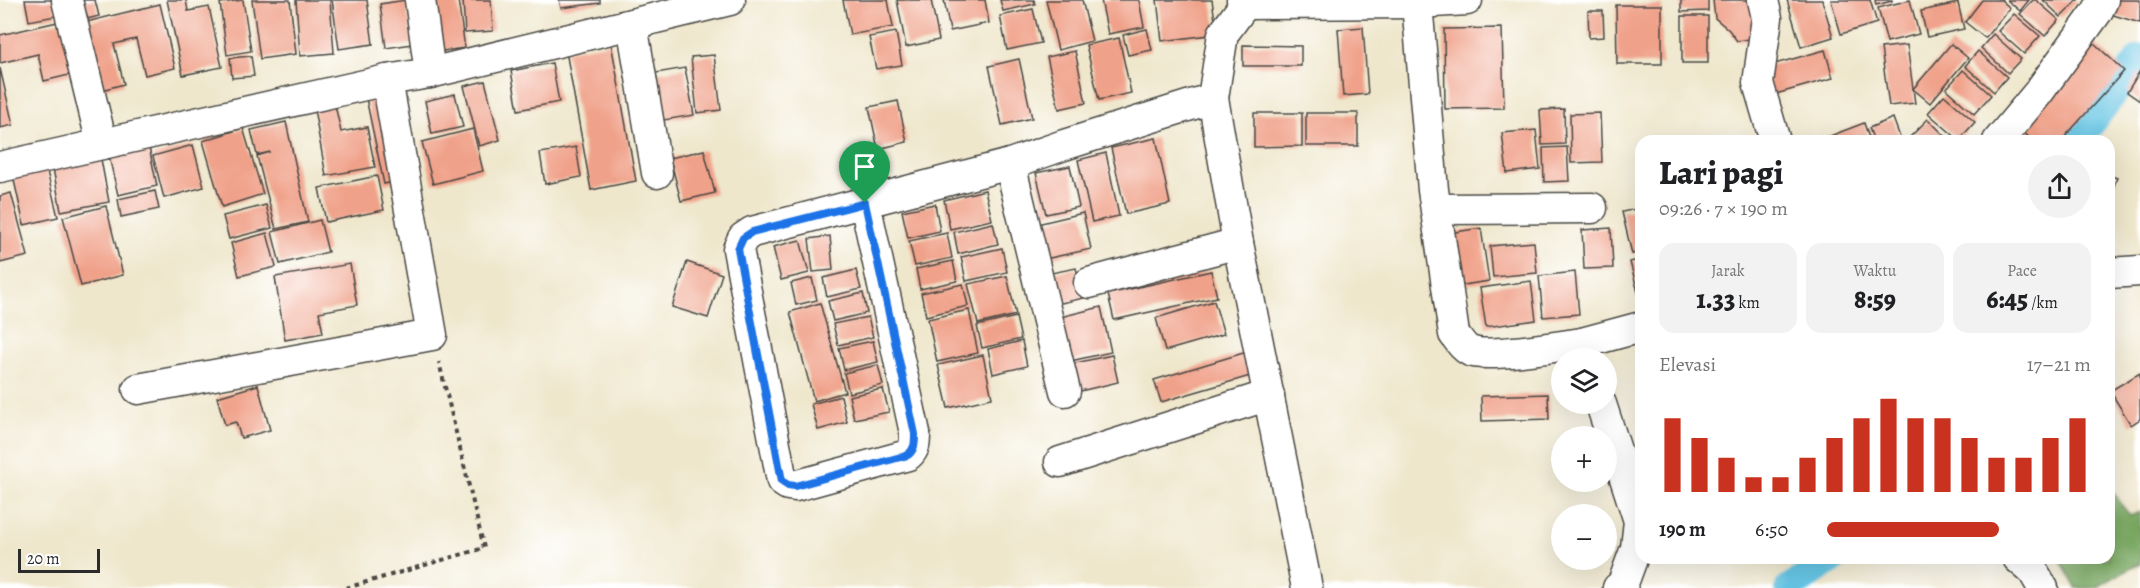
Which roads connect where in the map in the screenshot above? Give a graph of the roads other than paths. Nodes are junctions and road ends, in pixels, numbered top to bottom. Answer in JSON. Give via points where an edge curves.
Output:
{"nodes":[{"id":1,"x":67,"y":0,"type":"edge"},
{"id":2,"x":420,"y":0,"type":"edge"},
{"id":3,"x":730,"y":0,"type":"edge"},
{"id":4,"x":1467,"y":0,"type":"edge"},
{"id":5,"x":1763,"y":0,"type":"edge"},
{"id":6,"x":2103,"y":0,"type":"edge"},
{"id":7,"x":1244,"y":2,"type":"edge"},
{"id":8,"x":1417,"y":3,"type":"junction"},
{"id":9,"x":632,"y":24,"type":"junction"},
{"id":10,"x":430,"y":73,"type":"junction"},
{"id":11,"x":387,"y":80,"type":"junction"},
{"id":12,"x":1213,"y":99,"type":"junction"},
{"id":13,"x":1773,"y":135,"type":"edge"},
{"id":14,"x":2003,"y":135,"type":"edge"},
{"id":15,"x":102,"y":144,"type":"junction"},
{"id":16,"x":1010,"y":164,"type":"junction"},
{"id":17,"x":0,"y":167,"type":"edge"},
{"id":18,"x":657,"y":173,"type":"dead end"},
{"id":19,"x":865,"y":203,"type":"junction"},
{"id":20,"x":1592,"y":208,"type":"dead end"},
{"id":21,"x":1437,"y":209,"type":"junction"},
{"id":22,"x":1238,"y":243,"type":"junction"},
{"id":23,"x":2140,"y":271,"type":"edge"},
{"id":24,"x":2115,"y":273,"type":"edge"},
{"id":25,"x":1089,"y":283,"type":"dead end"},
{"id":26,"x":1635,"y":330,"type":"edge"},
{"id":27,"x":1591,"y":348,"type":"edge"},
{"id":28,"x":1551,"y":350,"type":"edge"},
{"id":29,"x":138,"y":389,"type":"dead end"},
{"id":30,"x":1065,"y":391,"type":"dead end"},
{"id":31,"x":1269,"y":395,"type":"junction"},
{"id":32,"x":1604,"y":414,"type":"edge"},
{"id":33,"x":1060,"y":462,"type":"dead end"},
{"id":34,"x":1635,"y":509,"type":"edge"},
{"id":35,"x":1635,"y":551,"type":"edge"},
{"id":36,"x":2025,"y":564,"type":"edge"},
{"id":37,"x":1307,"y":588,"type":"edge"},
{"id":38,"x":1618,"y":588,"type":"edge"},
{"id":39,"x":2043,"y":588,"type":"edge"}],
"edges":[{"from":1,"to":15,"type":"street"},
{"from":2,"to":10,"type":"street"},
{"from":3,"to":9,"type":"street"},
{"from":4,"to":8,"type":"street"},
{"from":5,"to":13,"type":"street","via":[[1767,18],[1758,83]]},
{"from":6,"to":14,"type":"street","via":[[2038,93]]},
{"from":7,"to":8,"type":"street"},
{"from":7,"to":12,"type":"street","via":[[1223,34]]},
{"from":8,"to":21,"type":"street"},
{"from":9,"to":10,"type":"street"},
{"from":9,"to":18,"type":"street"},
{"from":10,"to":11,"type":"street"},
{"from":11,"to":15,"type":"street"},
{"from":11,"to":29,"type":"street","via":[[432,335]]},
{"from":12,"to":16,"type":"street"},
{"from":12,"to":22,"type":"street"},
{"from":15,"to":17,"type":"street"},
{"from":16,"to":19,"type":"street"},
{"from":16,"to":30,"type":"street"},
{"from":19,"to":19,"type":"street","via":[[915,445],[908,455],[788,485],[782,481],[738,249],[743,238],[752,232]]},
{"from":20,"to":21,"type":"street"},
{"from":21,"to":28,"type":"street","via":[[1454,334],[1463,346],[1480,354]]},
{"from":22,"to":25,"type":"street"},
{"from":22,"to":31,"type":"street"},
{"from":23,"to":24,"type":"street"},
{"from":26,"to":27,"type":"street"},
{"from":31,"to":33,"type":"street"},
{"from":31,"to":37,"type":"street"},
{"from":32,"to":34,"type":"street"},
{"from":35,"to":38,"type":"street"},
{"from":36,"to":39,"type":"street"}]}
